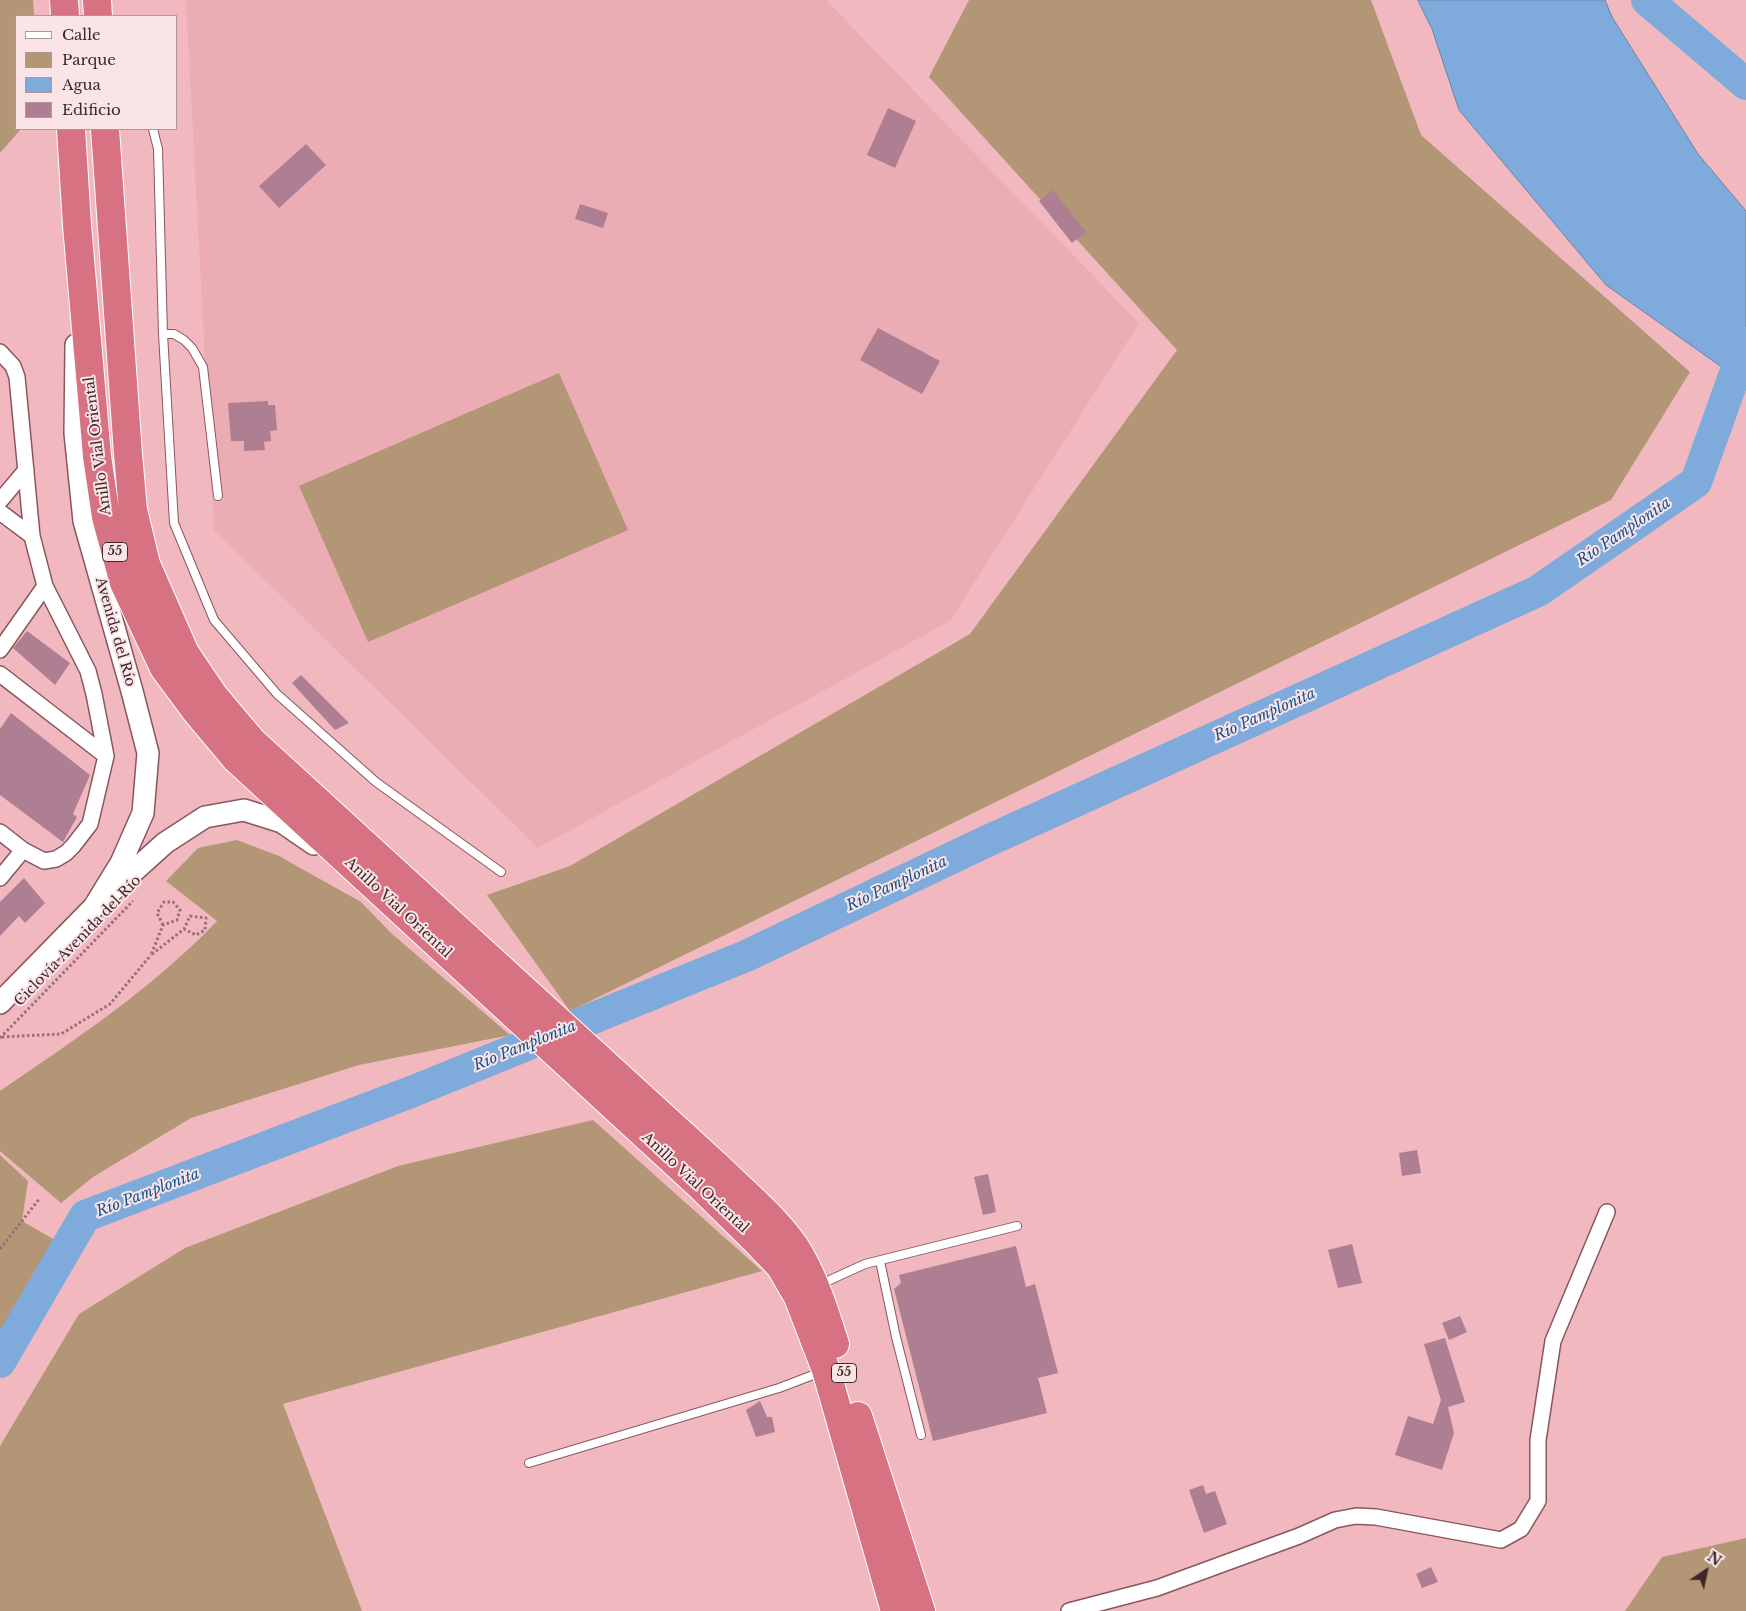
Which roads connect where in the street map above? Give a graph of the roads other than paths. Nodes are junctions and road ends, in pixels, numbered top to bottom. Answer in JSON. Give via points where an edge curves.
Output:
{"nodes":[{"id":1,"x":64,"y":0,"type":"edge"},
{"id":2,"x":97,"y":0,"type":"edge"},
{"id":3,"x":64,"y":15,"type":"edge"},
{"id":4,"x":98,"y":15,"type":"edge"},
{"id":5,"x":71,"y":130,"type":"edge"},
{"id":6,"x":105,"y":130,"type":"edge"},
{"id":7,"x":153,"y":130,"type":"edge"},
{"id":8,"x":77,"y":225,"type":"junction"},
{"id":9,"x":163,"y":334,"type":"junction"},
{"id":10,"x":0,"y":352,"type":"edge"},
{"id":11,"x":26,"y":470,"type":"junction"},
{"id":12,"x":218,"y":496,"type":"dead end"},
{"id":13,"x":0,"y":501,"type":"edge"},
{"id":14,"x":0,"y":512,"type":"edge"},
{"id":15,"x":32,"y":536,"type":"junction"},
{"id":16,"x":45,"y":586,"type":"junction"},
{"id":17,"x":0,"y":650,"type":"edge"},
{"id":18,"x":0,"y":674,"type":"edge"},
{"id":19,"x":106,"y":756,"type":"junction"},
{"id":20,"x":0,"y":832,"type":"edge"},
{"id":21,"x":23,"y":850,"type":"junction"},
{"id":22,"x":501,"y":872,"type":"dead end"},
{"id":23,"x":374,"y":876,"type":"junction"},
{"id":24,"x":0,"y":878,"type":"edge"},
{"id":25,"x":94,"y":907,"type":"junction"},
{"id":26,"x":0,"y":1003,"type":"edge"},
{"id":27,"x":708,"y":1175,"type":"junction"},
{"id":28,"x":1607,"y":1212,"type":"dead end"},
{"id":29,"x":1017,"y":1226,"type":"dead end"},
{"id":30,"x":880,"y":1261,"type":"junction"},
{"id":31,"x":816,"y":1286,"type":"junction"},
{"id":32,"x":826,"y":1370,"type":"junction"},
{"id":33,"x":921,"y":1435,"type":"dead end"},
{"id":34,"x":529,"y":1463,"type":"dead end"},
{"id":35,"x":895,"y":1611,"type":"edge"},
{"id":36,"x":921,"y":1611,"type":"edge"},
{"id":37,"x":1069,"y":1611,"type":"edge"}],
"edges":[{"from":1,"to":3,"type":"highway"},
{"from":2,"to":4,"type":"highway"},
{"from":5,"to":8,"type":"highway","name":"Anillo Vial Oriental","number":"55"},
{"from":6,"to":23,"type":"highway","name":"Anillo Vial Oriental","number":"55","via":[[133,510],[146,564],[185,653],[214,696]]},
{"from":7,"to":9,"type":"lane","via":[[158,149]]},
{"from":8,"to":23,"type":"highway","name":"Anillo Vial Oriental","number":"55","via":[[97,456],[106,517],[124,583],[164,668],[236,759]]},
{"from":8,"to":25,"type":"main road","name":"Avenida del Río","via":[[75,433],[84,521],[148,753],[143,813],[121,863]]},
{"from":9,"to":12,"type":"lane","via":[[174,334],[184,340],[203,367]]},
{"from":9,"to":22,"type":"lane","via":[[174,524],[214,620],[277,694],[376,782]]},
{"from":10,"to":11,"type":"street","via":[[13,366],[17,378]]},
{"from":11,"to":13,"type":"street"},
{"from":11,"to":15,"type":"street"},
{"from":14,"to":15,"type":"street"},
{"from":15,"to":16,"type":"street"},
{"from":16,"to":17,"type":"street"},
{"from":16,"to":19,"type":"street","via":[[88,671]]},
{"from":18,"to":19,"type":"street"},
{"from":19,"to":21,"type":"street","via":[[90,824],[73,846],[56,859],[44,861]]},
{"from":20,"to":21,"type":"street"},
{"from":21,"to":24,"type":"street"},
{"from":23,"to":25,"type":"main road","name":"Avenida del Río","via":[[282,822],[244,810],[205,817],[165,843]]},
{"from":23,"to":27,"type":"highway","name":"Anillo Vial Oriental","number":"55"},
{"from":25,"to":26,"type":"main road","name":"Avenida del Río"},
{"from":27,"to":31,"type":"highway","name":"Anillo Vial Oriental","number":"55","via":[[776,1224],[799,1253]]},
{"from":27,"to":32,"type":"highway","name":"Anillo Vial Oriental","number":"55","via":[[756,1240],[780,1266],[798,1297]]},
{"from":28,"to":37,"type":"street","via":[[1553,1341],[1538,1440],[1538,1502],[1521,1529],[1500,1540],[1356,1516],[1335,1520],[1157,1588]]},
{"from":29,"to":30,"type":"lane"},
{"from":30,"to":31,"type":"lane","via":[[865,1264]]},
{"from":30,"to":33,"type":"lane"},
{"from":31,"to":36,"type":"highway","name":"Anillo Vial Oriental","number":"55"},
{"from":32,"to":34,"type":"lane","via":[[779,1388]]},
{"from":32,"to":35,"type":"highway","name":"Anillo Vial Oriental","number":"55"}]}
